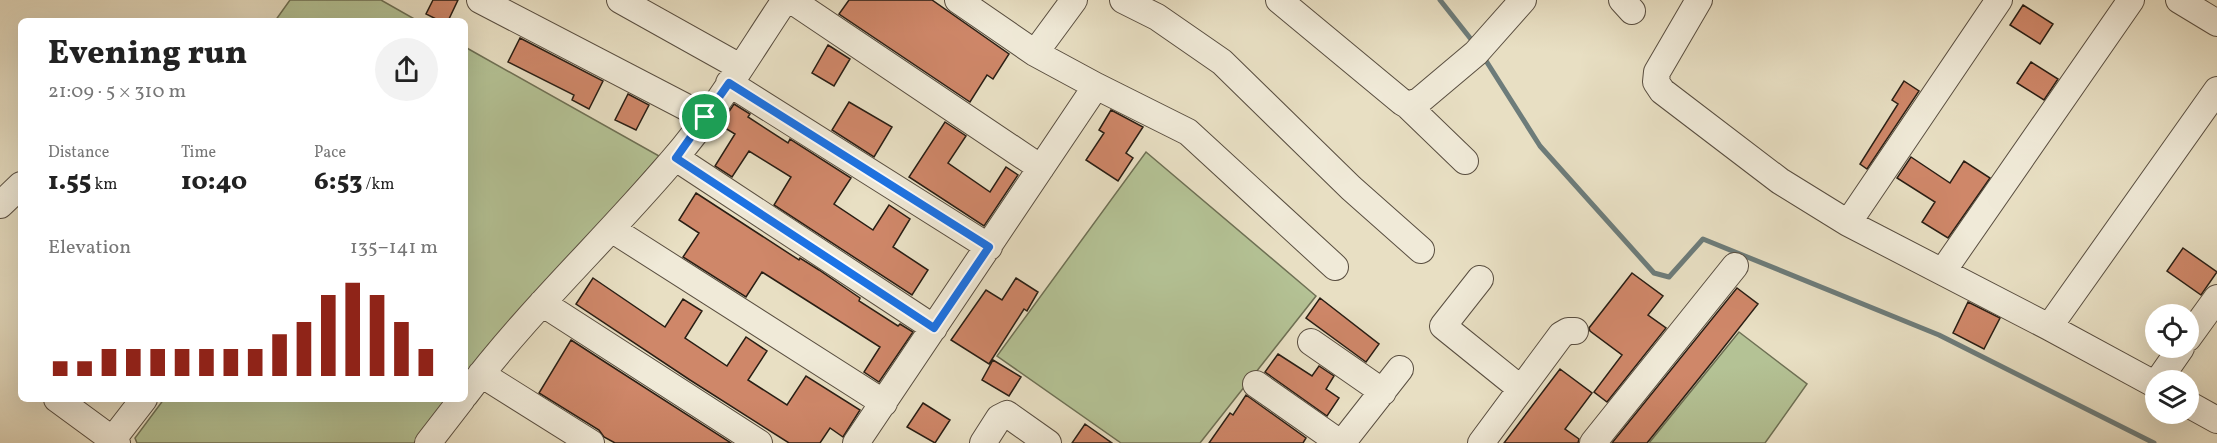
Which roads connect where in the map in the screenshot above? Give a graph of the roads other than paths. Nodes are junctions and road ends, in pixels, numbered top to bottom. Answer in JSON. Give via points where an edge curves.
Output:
{"nodes":[{"id":1,"x":480,"y":0,"type":"edge"},
{"id":2,"x":620,"y":0,"type":"edge"},
{"id":3,"x":786,"y":0,"type":"edge"},
{"id":4,"x":791,"y":0,"type":"edge"},
{"id":5,"x":958,"y":0,"type":"edge"},
{"id":6,"x":1074,"y":0,"type":"edge"},
{"id":7,"x":1123,"y":0,"type":"edge"},
{"id":8,"x":1279,"y":0,"type":"edge"},
{"id":9,"x":1523,"y":0,"type":"edge"},
{"id":10,"x":1699,"y":0,"type":"edge"},
{"id":11,"x":1999,"y":0,"type":"edge"},
{"id":12,"x":2131,"y":0,"type":"edge"},
{"id":13,"x":2179,"y":0,"type":"edge"},
{"id":14,"x":2217,"y":23,"type":"edge"},
{"id":15,"x":1035,"y":53,"type":"junction"},
{"id":16,"x":735,"y":75,"type":"junction"},
{"id":17,"x":1096,"y":86,"type":"junction"},
{"id":18,"x":2217,"y":90,"type":"edge"},
{"id":19,"x":1407,"y":105,"type":"junction"},
{"id":20,"x":705,"y":117,"type":"junction"},
{"id":21,"x":676,"y":158,"type":"junction"},
{"id":22,"x":1465,"y":161,"type":"dead end"},
{"id":23,"x":1041,"y":168,"type":"junction"},
{"id":24,"x":18,"y":188,"type":"edge"},
{"id":25,"x":0,"y":205,"type":"edge"},
{"id":26,"x":1848,"y":223,"type":"junction"},
{"id":27,"x":613,"y":230,"type":"junction"},
{"id":28,"x":989,"y":247,"type":"junction"},
{"id":29,"x":1421,"y":250,"type":"dead end"},
{"id":30,"x":1735,"y":266,"type":"dead end"},
{"id":31,"x":1335,"y":267,"type":"dead end"},
{"id":32,"x":1943,"y":271,"type":"junction"},
{"id":33,"x":1480,"y":279,"type":"dead end"},
{"id":34,"x":2217,"y":298,"type":"edge"},
{"id":35,"x":542,"y":303,"type":"junction"},
{"id":36,"x":2199,"y":323,"type":"edge"},
{"id":37,"x":2049,"y":327,"type":"junction"},
{"id":38,"x":934,"y":328,"type":"junction"},
{"id":39,"x":1575,"y":332,"type":"dead end"},
{"id":40,"x":1311,"y":342,"type":"dead end"},
{"id":41,"x":1400,"y":369,"type":"dead end"},
{"id":42,"x":481,"y":374,"type":"junction"},
{"id":43,"x":2145,"y":378,"type":"edge"},
{"id":44,"x":1256,"y":384,"type":"dead end"},
{"id":45,"x":1521,"y":389,"type":"junction"},
{"id":46,"x":468,"y":391,"type":"edge"},
{"id":47,"x":1383,"y":392,"type":"junction"},
{"id":48,"x":61,"y":402,"type":"edge"},
{"id":49,"x":142,"y":402,"type":"edge"},
{"id":50,"x":460,"y":402,"type":"edge"},
{"id":51,"x":884,"y":403,"type":"junction"},
{"id":52,"x":2199,"y":410,"type":"edge"},
{"id":53,"x":2217,"y":420,"type":"edge"},
{"id":54,"x":115,"y":441,"type":"edge"},
{"id":55,"x":428,"y":443,"type":"edge"},
{"id":56,"x":591,"y":443,"type":"edge"},
{"id":57,"x":759,"y":443,"type":"edge"},
{"id":58,"x":856,"y":443,"type":"edge"},
{"id":59,"x":983,"y":443,"type":"edge"},
{"id":60,"x":1048,"y":443,"type":"edge"},
{"id":61,"x":1341,"y":443,"type":"edge"},
{"id":62,"x":1481,"y":443,"type":"edge"},
{"id":63,"x":1593,"y":443,"type":"edge"}],
"edges":[{"from":1,"to":20,"type":"street"},
{"from":2,"to":16,"type":"street"},
{"from":3,"to":16,"type":"street"},
{"from":4,"to":23,"type":"street"},
{"from":5,"to":15,"type":"street"},
{"from":6,"to":15,"type":"street"},
{"from":7,"to":29,"type":"street","via":[[1157,17],[1222,62]]},
{"from":8,"to":19,"type":"street"},
{"from":9,"to":19,"type":"street","via":[[1479,48],[1419,101]]},
{"from":10,"to":26,"type":"street","via":[[1657,72],[1656,81],[1662,91],[1780,181]]},
{"from":11,"to":26,"type":"street"},
{"from":12,"to":32,"type":"street"},
{"from":13,"to":14,"type":"street"},
{"from":15,"to":17,"type":"street"},
{"from":16,"to":20,"type":"street"},
{"from":16,"to":28,"type":"street"},
{"from":17,"to":23,"type":"street"},
{"from":17,"to":31,"type":"street","via":[[1188,132]]},
{"from":18,"to":37,"type":"street"},
{"from":19,"to":22,"type":"street"},
{"from":20,"to":21,"type":"street"},
{"from":21,"to":27,"type":"street"},
{"from":21,"to":38,"type":"street"},
{"from":23,"to":28,"type":"street"},
{"from":24,"to":25,"type":"street"},
{"from":26,"to":32,"type":"street"},
{"from":27,"to":35,"type":"street"},
{"from":27,"to":51,"type":"street"},
{"from":28,"to":38,"type":"street"},
{"from":30,"to":63,"type":"street"},
{"from":32,"to":37,"type":"street"},
{"from":33,"to":45,"type":"street","via":[[1443,326]]},
{"from":34,"to":36,"type":"street"},
{"from":35,"to":42,"type":"street"},
{"from":35,"to":57,"type":"street"},
{"from":37,"to":43,"type":"street"},
{"from":38,"to":51,"type":"street"},
{"from":39,"to":45,"type":"street","via":[[1561,335]]},
{"from":40,"to":47,"type":"street"},
{"from":41,"to":47,"type":"street"},
{"from":42,"to":46,"type":"street"},
{"from":42,"to":56,"type":"street"},
{"from":44,"to":61,"type":"street"},
{"from":45,"to":62,"type":"street"},
{"from":47,"to":61,"type":"street"},
{"from":48,"to":54,"type":"street"},
{"from":49,"to":54,"type":"street"},
{"from":50,"to":55,"type":"street"},
{"from":51,"to":58,"type":"street"},
{"from":52,"to":53,"type":"street"},
{"from":59,"to":60,"type":"street","via":[[999,418],[1007,414]]}]}
